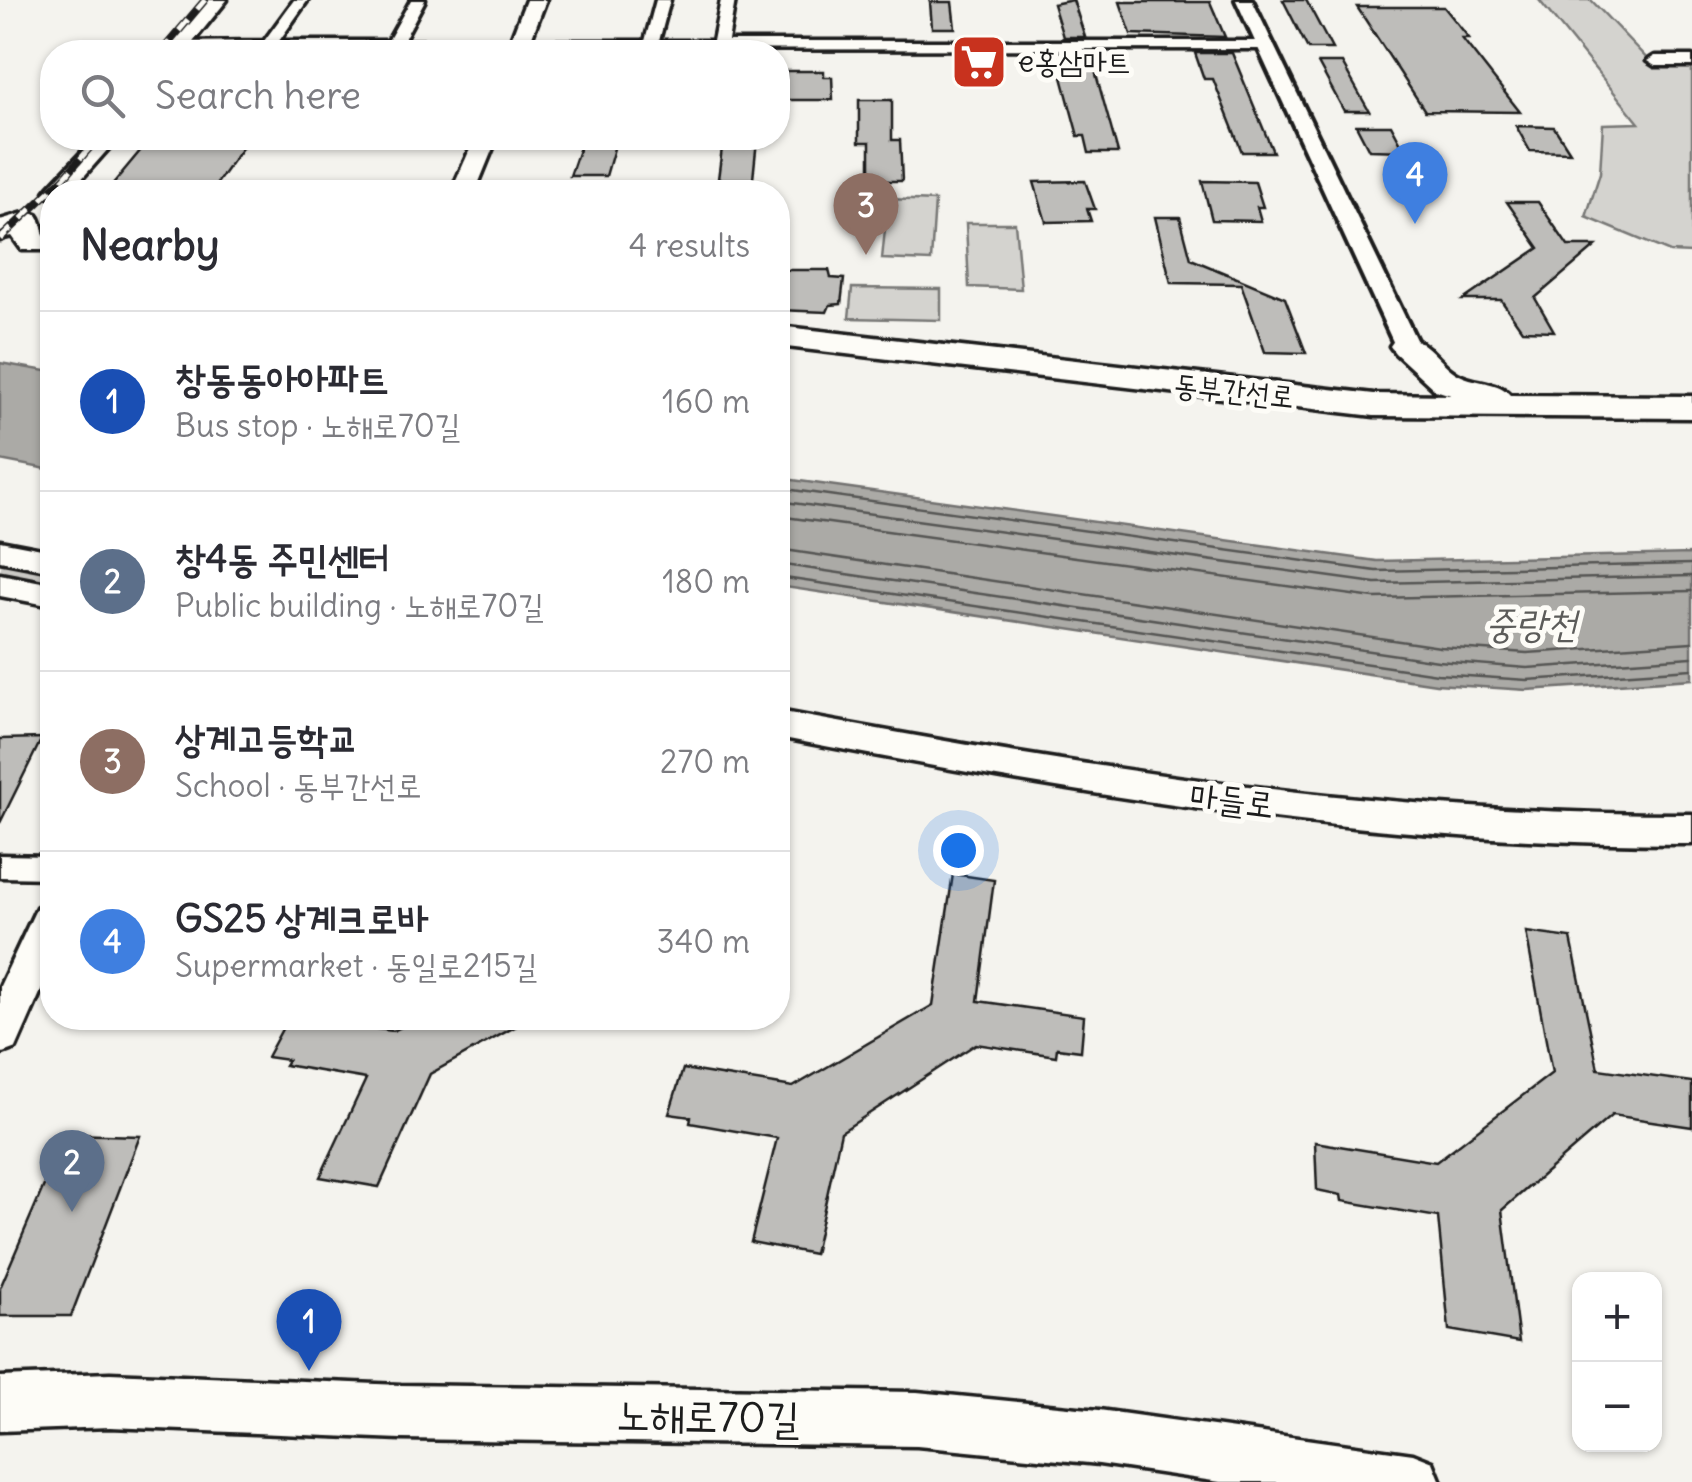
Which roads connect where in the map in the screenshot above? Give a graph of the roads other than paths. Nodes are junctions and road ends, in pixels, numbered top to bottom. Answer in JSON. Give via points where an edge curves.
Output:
{"nodes":[{"id":1,"x":218,"y":0,"type":"edge"},
{"id":2,"x":301,"y":0,"type":"edge"},
{"id":3,"x":418,"y":0,"type":"edge"},
{"id":4,"x":536,"y":0,"type":"edge"},
{"id":5,"x":663,"y":0,"type":"edge"},
{"id":6,"x":728,"y":0,"type":"edge"},
{"id":7,"x":1244,"y":0,"type":"edge"},
{"id":8,"x":185,"y":40,"type":"edge"},
{"id":9,"x":272,"y":40,"type":"edge"},
{"id":10,"x":396,"y":40,"type":"edge"},
{"id":11,"x":521,"y":40,"type":"edge"},
{"id":12,"x":653,"y":40,"type":"edge"},
{"id":13,"x":721,"y":40,"type":"edge"},
{"id":14,"x":790,"y":45,"type":"edge"},
{"id":15,"x":1266,"y":45,"type":"junction"},
{"id":16,"x":1655,"y":61,"type":"dead end"},
{"id":17,"x":1692,"y":61,"type":"edge"},
{"id":18,"x":95,"y":150,"type":"edge"},
{"id":19,"x":481,"y":150,"type":"edge"},
{"id":20,"x":68,"y":180,"type":"edge"},
{"id":21,"x":468,"y":180,"type":"edge"},
{"id":22,"x":0,"y":240,"type":"edge"},
{"id":23,"x":33,"y":240,"type":"edge"},
{"id":24,"x":0,"y":251,"type":"edge"},
{"id":25,"x":790,"y":324,"type":"edge"},
{"id":26,"x":790,"y":337,"type":"edge"},
{"id":27,"x":1406,"y":346,"type":"junction"},
{"id":28,"x":1350,"y":391,"type":"junction"},
{"id":29,"x":1488,"y":396,"type":"junction"},
{"id":30,"x":1692,"y":407,"type":"edge"},
{"id":31,"x":1610,"y":408,"type":"junction"},
{"id":32,"x":0,"y":551,"type":"edge"},
{"id":33,"x":40,"y":559,"type":"edge"},
{"id":34,"x":0,"y":585,"type":"edge"},
{"id":35,"x":40,"y":593,"type":"edge"},
{"id":36,"x":790,"y":726,"type":"edge"},
{"id":37,"x":1692,"y":829,"type":"edge"},
{"id":38,"x":0,"y":866,"type":"edge"},
{"id":39,"x":40,"y":867,"type":"edge"},
{"id":40,"x":40,"y":946,"type":"edge"},
{"id":41,"x":0,"y":1036,"type":"edge"},
{"id":42,"x":0,"y":1404,"type":"edge"},
{"id":43,"x":1413,"y":1482,"type":"edge"}],
"edges":[{"from":1,"to":8,"type":"main road"},
{"from":2,"to":9,"type":"street"},
{"from":3,"to":10,"type":"street"},
{"from":4,"to":11,"type":"main road"},
{"from":5,"to":12,"type":"street"},
{"from":6,"to":13,"type":"street"},
{"from":7,"to":15,"type":"street"},
{"from":14,"to":15,"type":"street"},
{"from":15,"to":27,"type":"street"},
{"from":16,"to":17,"type":"street"},
{"from":18,"to":20,"type":"main road"},
{"from":19,"to":21,"type":"main road"},
{"from":22,"to":23,"type":"highway"},
{"from":23,"to":24,"type":"highway"},
{"from":25,"to":28,"type":"highway"},
{"from":26,"to":31,"type":"highway","name":"동부간선로","via":[[1374,405]]},
{"from":27,"to":28,"type":"highway","via":[[1405,378]]},
{"from":27,"to":29,"type":"highway","via":[[1447,383]]},
{"from":28,"to":29,"type":"highway"},
{"from":29,"to":31,"type":"highway"},
{"from":30,"to":31,"type":"highway","name":"동부간선로"},
{"from":32,"to":33,"type":"main road"},
{"from":34,"to":35,"type":"main road"},
{"from":36,"to":37,"type":"main road","name":"마들로","via":[[1013,770],[1248,804],[1479,824]]},
{"from":38,"to":39,"type":"street"},
{"from":40,"to":41,"type":"main road"},
{"from":42,"to":43,"type":"main road","name":"노해로70길","via":[[110,1400],[401,1412],[917,1419],[1099,1437]]}]}
